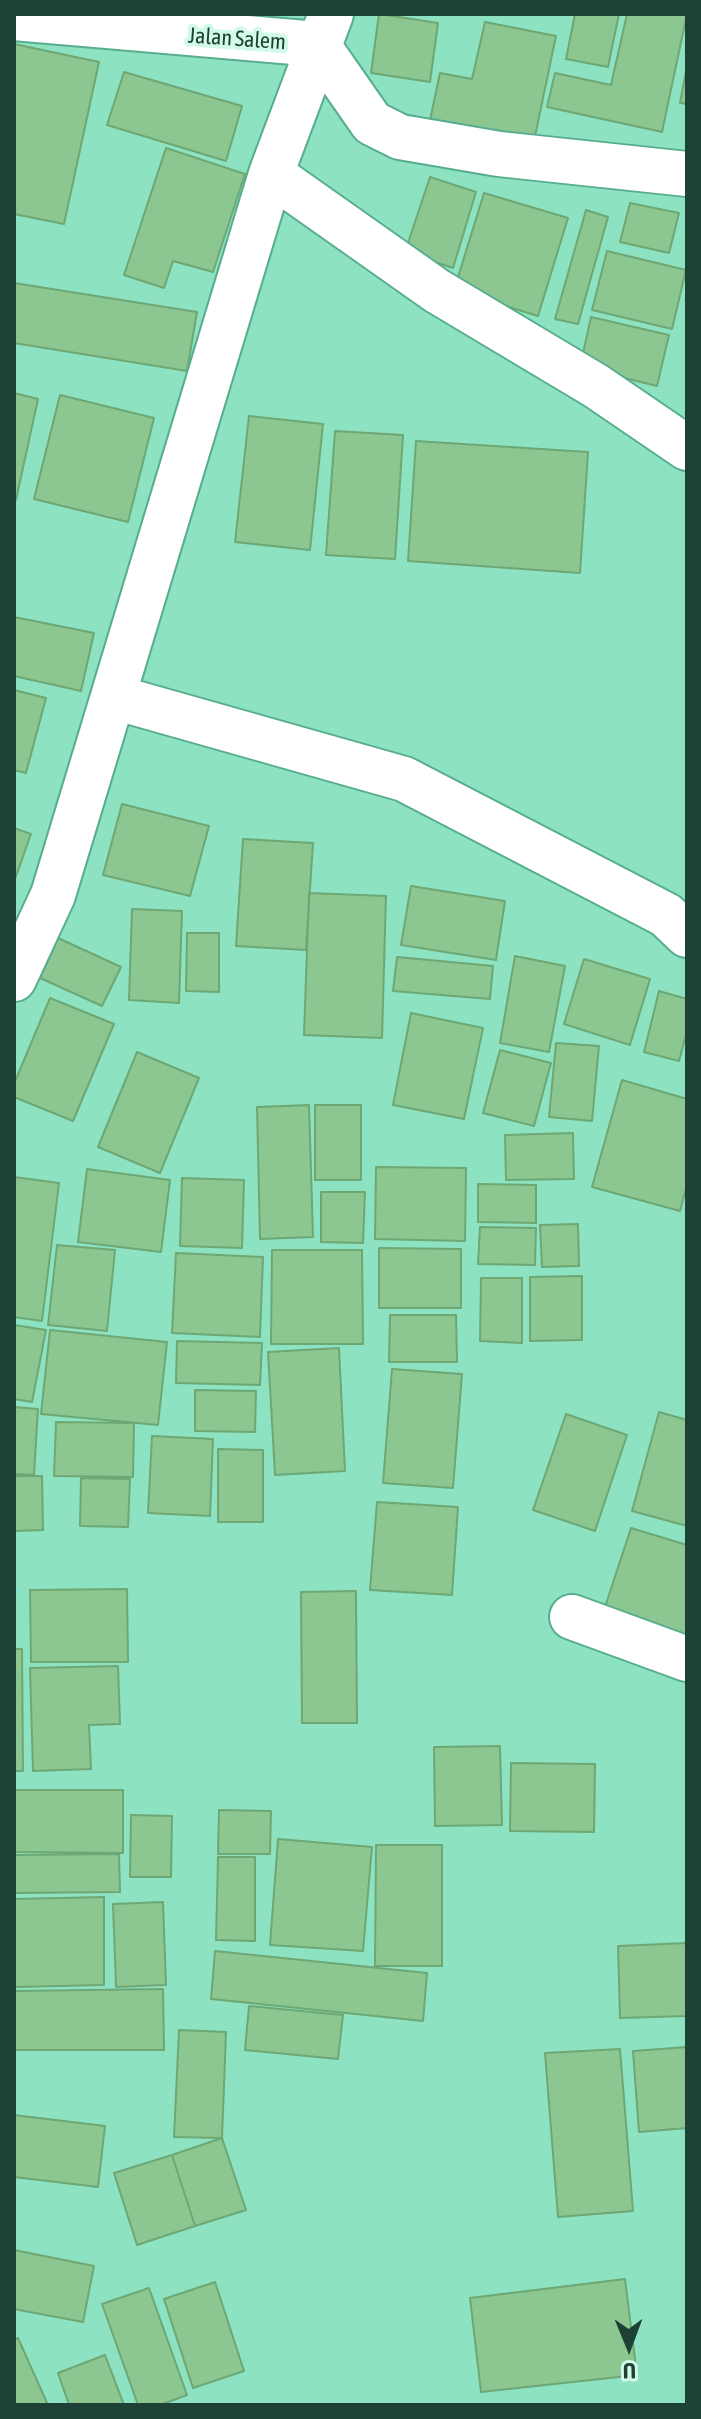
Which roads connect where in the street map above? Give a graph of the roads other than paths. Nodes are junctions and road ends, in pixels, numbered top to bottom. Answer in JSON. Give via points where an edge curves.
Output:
{"nodes":[{"id":1,"x":14,"y":18,"type":"edge"},
{"id":2,"x":324,"y":29,"type":"edge"},
{"id":3,"x":271,"y":174,"type":"junction"},
{"id":4,"x":687,"y":174,"type":"edge"},
{"id":5,"x":687,"y":448,"type":"edge"},
{"id":6,"x":114,"y":697,"type":"junction"},
{"id":7,"x":687,"y":935,"type":"edge"},
{"id":8,"x":14,"y":979,"type":"edge"},
{"id":9,"x":572,"y":1617,"type":"dead end"},
{"id":10,"x":687,"y":1659,"type":"edge"}],
"edges":[{"from":1,"to":2,"type":"street","name":"Jalan Salem"},
{"from":2,"to":3,"type":"street"},
{"from":2,"to":4,"type":"street","via":[[365,115],[387,132],[499,154]]},
{"from":3,"to":5,"type":"street","via":[[437,291],[596,386]]},
{"from":3,"to":6,"type":"street"},
{"from":6,"to":7,"type":"street","via":[[404,779],[666,915]]},
{"from":6,"to":8,"type":"street","via":[[53,895]]},
{"from":9,"to":10,"type":"street"}]}
